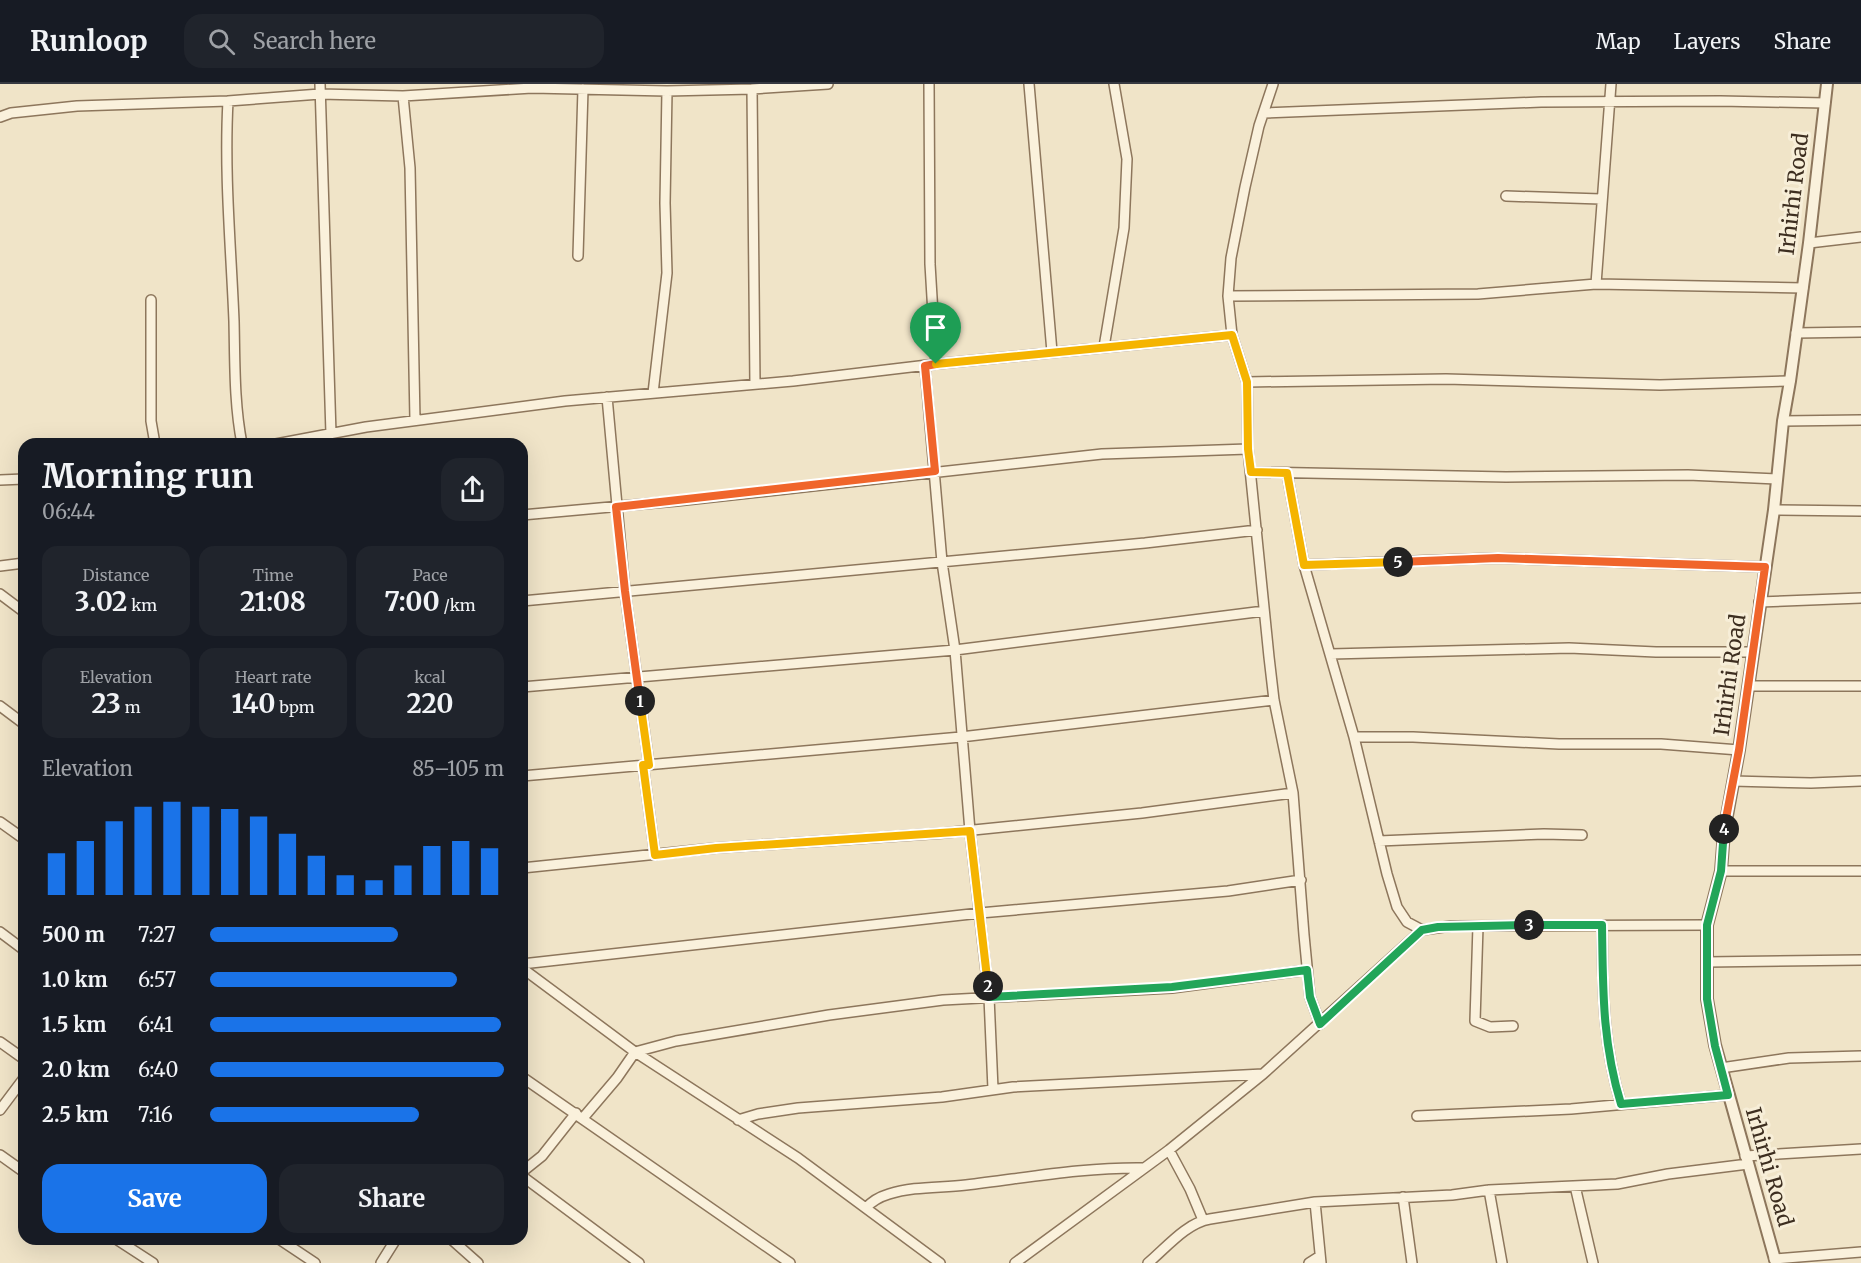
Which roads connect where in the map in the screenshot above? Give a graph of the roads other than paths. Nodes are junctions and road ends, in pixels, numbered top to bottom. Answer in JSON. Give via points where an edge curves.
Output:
{"nodes":[{"id":1,"x":320,"y":84,"type":"edge"},
{"id":2,"x":828,"y":84,"type":"edge"},
{"id":3,"x":929,"y":84,"type":"edge"},
{"id":4,"x":1029,"y":84,"type":"edge"},
{"id":5,"x":1114,"y":84,"type":"edge"},
{"id":6,"x":1273,"y":84,"type":"edge"},
{"id":7,"x":1611,"y":84,"type":"edge"},
{"id":8,"x":1827,"y":84,"type":"edge"},
{"id":9,"x":642,"y":88,"type":"edge"},
{"id":10,"x":583,"y":89,"type":"junction"},
{"id":11,"x":752,"y":89,"type":"junction"},
{"id":12,"x":667,"y":91,"type":"junction"},
{"id":13,"x":320,"y":94,"type":"junction"},
{"id":14,"x":403,"y":96,"type":"junction"},
{"id":15,"x":228,"y":101,"type":"junction"},
{"id":16,"x":1609,"y":102,"type":"junction"},
{"id":17,"x":1825,"y":103,"type":"junction"},
{"id":18,"x":1264,"y":113,"type":"junction"},
{"id":19,"x":0,"y":117,"type":"edge"},
{"id":20,"x":1506,"y":196,"type":"dead end"},
{"id":21,"x":1601,"y":199,"type":"junction"},
{"id":22,"x":1861,"y":237,"type":"edge"},
{"id":23,"x":1809,"y":243,"type":"junction"},
{"id":24,"x":579,"y":255,"type":"dead end"},
{"id":25,"x":1596,"y":284,"type":"junction"},
{"id":26,"x":1803,"y":288,"type":"junction"},
{"id":27,"x":1228,"y":296,"type":"junction"},
{"id":28,"x":151,"y":300,"type":"dead end"},
{"id":29,"x":1861,"y":332,"type":"edge"},
{"id":30,"x":1796,"y":333,"type":"junction"},
{"id":31,"x":1232,"y":335,"type":"junction"},
{"id":32,"x":1104,"y":347,"type":"junction"},
{"id":33,"x":1052,"y":352,"type":"junction"},
{"id":34,"x":936,"y":364,"type":"junction"},
{"id":35,"x":925,"y":366,"type":"junction"},
{"id":36,"x":1790,"y":381,"type":"junction"},
{"id":37,"x":1247,"y":382,"type":"junction"},
{"id":38,"x":755,"y":384,"type":"junction"},
{"id":39,"x":653,"y":393,"type":"junction"},
{"id":40,"x":608,"y":397,"type":"junction"},
{"id":41,"x":415,"y":420,"type":"junction"},
{"id":42,"x":1861,"y":420,"type":"edge"},
{"id":43,"x":1783,"y":421,"type":"junction"},
{"id":44,"x":331,"y":434,"type":"junction"},
{"id":45,"x":154,"y":438,"type":"edge"},
{"id":46,"x":241,"y":438,"type":"edge"},
{"id":47,"x":309,"y":438,"type":"edge"},
{"id":48,"x":1248,"y":449,"type":"junction"},
{"id":49,"x":935,"y":471,"type":"junction"},
{"id":50,"x":1251,"y":472,"type":"junction"},
{"id":51,"x":1287,"y":473,"type":"junction"},
{"id":52,"x":18,"y":479,"type":"edge"},
{"id":53,"x":1777,"y":479,"type":"junction"},
{"id":54,"x":0,"y":480,"type":"edge"},
{"id":55,"x":616,"y":507,"type":"junction"},
{"id":56,"x":1774,"y":510,"type":"junction"},
{"id":57,"x":1861,"y":511,"type":"edge"},
{"id":58,"x":528,"y":514,"type":"edge"},
{"id":59,"x":1257,"y":530,"type":"junction"},
{"id":60,"x":942,"y":562,"type":"junction"},
{"id":61,"x":18,"y":564,"type":"edge"},
{"id":62,"x":1304,"y":565,"type":"junction"},
{"id":63,"x":0,"y":566,"type":"edge"},
{"id":64,"x":1765,"y":567,"type":"junction"},
{"id":65,"x":625,"y":591,"type":"junction"},
{"id":66,"x":0,"y":594,"type":"edge"},
{"id":67,"x":1861,"y":597,"type":"edge"},
{"id":68,"x":528,"y":600,"type":"edge"},
{"id":69,"x":1760,"y":602,"type":"junction"},
{"id":70,"x":18,"y":608,"type":"edge"},
{"id":71,"x":1264,"y":611,"type":"junction"},
{"id":72,"x":955,"y":650,"type":"junction"},
{"id":73,"x":1752,"y":652,"type":"junction"},
{"id":74,"x":1331,"y":654,"type":"junction"},
{"id":75,"x":637,"y":676,"type":"junction"},
{"id":76,"x":528,"y":686,"type":"edge"},
{"id":77,"x":1748,"y":686,"type":"junction"},
{"id":78,"x":1861,"y":686,"type":"edge"},
{"id":79,"x":1274,"y":700,"type":"junction"},
{"id":80,"x":0,"y":706,"type":"edge"},
{"id":81,"x":18,"y":720,"type":"edge"},
{"id":82,"x":961,"y":737,"type":"junction"},
{"id":83,"x":1354,"y":737,"type":"junction"},
{"id":84,"x":1739,"y":750,"type":"junction"},
{"id":85,"x":646,"y":765,"type":"junction"},
{"id":86,"x":528,"y":775,"type":"edge"},
{"id":87,"x":1733,"y":781,"type":"junction"},
{"id":88,"x":1861,"y":781,"type":"edge"},
{"id":89,"x":1293,"y":793,"type":"junction"},
{"id":90,"x":0,"y":822,"type":"edge"},
{"id":91,"x":970,"y":831,"type":"junction"},
{"id":92,"x":18,"y":835,"type":"edge"},
{"id":93,"x":1581,"y":835,"type":"dead end"},
{"id":94,"x":1379,"y":841,"type":"junction"},
{"id":95,"x":655,"y":855,"type":"junction"},
{"id":96,"x":528,"y":867,"type":"edge"},
{"id":97,"x":1721,"y":871,"type":"junction"},
{"id":98,"x":1861,"y":871,"type":"edge"},
{"id":99,"x":1301,"y":880,"type":"junction"},
{"id":100,"x":980,"y":913,"type":"junction"},
{"id":101,"x":1602,"y":925,"type":"junction"},
{"id":102,"x":1707,"y":925,"type":"junction"},
{"id":103,"x":1478,"y":926,"type":"junction"},
{"id":104,"x":1422,"y":930,"type":"junction"},
{"id":105,"x":0,"y":932,"type":"edge"},
{"id":106,"x":18,"y":946,"type":"edge"},
{"id":107,"x":1861,"y":960,"type":"edge"},
{"id":108,"x":1707,"y":962,"type":"junction"},
{"id":109,"x":528,"y":963,"type":"edge"},
{"id":110,"x":1307,"y":970,"type":"junction"},
{"id":111,"x":528,"y":973,"type":"edge"},
{"id":112,"x":989,"y":997,"type":"junction"},
{"id":113,"x":1320,"y":1024,"type":"junction"},
{"id":114,"x":1513,"y":1026,"type":"dead end"},
{"id":115,"x":0,"y":1042,"type":"edge"},
{"id":116,"x":635,"y":1052,"type":"junction"},
{"id":117,"x":18,"y":1055,"type":"edge"},
{"id":118,"x":1861,"y":1056,"type":"edge"},
{"id":119,"x":1721,"y":1068,"type":"junction"},
{"id":120,"x":1263,"y":1074,"type":"junction"},
{"id":121,"x":528,"y":1081,"type":"edge"},
{"id":122,"x":18,"y":1086,"type":"edge"},
{"id":123,"x":993,"y":1089,"type":"junction"},
{"id":124,"x":1728,"y":1095,"type":"junction"},
{"id":125,"x":1621,"y":1104,"type":"junction"},
{"id":126,"x":0,"y":1110,"type":"edge"},
{"id":127,"x":579,"y":1116,"type":"junction"},
{"id":128,"x":1417,"y":1116,"type":"dead end"},
{"id":129,"x":738,"y":1120,"type":"junction"},
{"id":130,"x":1861,"y":1149,"type":"edge"},
{"id":131,"x":1169,"y":1150,"type":"junction"},
{"id":132,"x":0,"y":1155,"type":"edge"},
{"id":133,"x":1746,"y":1160,"type":"junction"},
{"id":134,"x":18,"y":1168,"type":"edge"},
{"id":135,"x":1144,"y":1168,"type":"junction"},
{"id":136,"x":528,"y":1169,"type":"edge"},
{"id":137,"x":528,"y":1179,"type":"edge"},
{"id":138,"x":1575,"y":1186,"type":"junction"},
{"id":139,"x":1489,"y":1190,"type":"junction"},
{"id":140,"x":1403,"y":1197,"type":"junction"},
{"id":141,"x":1315,"y":1202,"type":"junction"},
{"id":142,"x":866,"y":1208,"type":"junction"},
{"id":143,"x":1203,"y":1220,"type":"junction"},
{"id":144,"x":125,"y":1245,"type":"edge"},
{"id":145,"x":288,"y":1245,"type":"edge"},
{"id":146,"x":392,"y":1245,"type":"edge"},
{"id":147,"x":458,"y":1245,"type":"edge"},
{"id":148,"x":1861,"y":1252,"type":"edge"},
{"id":149,"x":1321,"y":1259,"type":"edge"},
{"id":150,"x":1775,"y":1261,"type":"edge"},
{"id":151,"x":153,"y":1263,"type":"edge"},
{"id":152,"x":315,"y":1263,"type":"edge"},
{"id":153,"x":381,"y":1263,"type":"edge"},
{"id":154,"x":478,"y":1263,"type":"edge"},
{"id":155,"x":639,"y":1263,"type":"edge"},
{"id":156,"x":790,"y":1263,"type":"edge"},
{"id":157,"x":940,"y":1263,"type":"edge"},
{"id":158,"x":1015,"y":1263,"type":"edge"},
{"id":159,"x":1148,"y":1263,"type":"edge"},
{"id":160,"x":1309,"y":1263,"type":"edge"},
{"id":161,"x":1412,"y":1263,"type":"edge"},
{"id":162,"x":1502,"y":1263,"type":"edge"},
{"id":163,"x":1593,"y":1263,"type":"edge"}],
"edges":[{"from":1,"to":13,"type":"street"},
{"from":2,"to":11,"type":"street"},
{"from":3,"to":34,"type":"street","via":[[930,264]]},
{"from":4,"to":33,"type":"street"},
{"from":5,"to":32,"type":"street","via":[[1127,159],[1124,228]]},
{"from":6,"to":18,"type":"street"},
{"from":7,"to":16,"type":"street"},
{"from":8,"to":17,"type":"street","name":"Irhirhi Road"},
{"from":9,"to":10,"type":"street"},
{"from":9,"to":12,"type":"street"},
{"from":10,"to":14,"type":"street"},
{"from":10,"to":24,"type":"street"},
{"from":11,"to":12,"type":"street"},
{"from":11,"to":38,"type":"street"},
{"from":12,"to":39,"type":"street","via":[[667,273]]},
{"from":13,"to":14,"type":"street"},
{"from":13,"to":15,"type":"street"},
{"from":13,"to":44,"type":"street"},
{"from":14,"to":41,"type":"street","via":[[410,168]]},
{"from":15,"to":19,"type":"street","via":[[77,106]]},
{"from":15,"to":46,"type":"street","via":[[226,147]]},
{"from":16,"to":17,"type":"street"},
{"from":16,"to":18,"type":"street"},
{"from":16,"to":21,"type":"street"},
{"from":17,"to":23,"type":"street","name":"Irhirhi Road"},
{"from":18,"to":27,"type":"street","via":[[1231,258]]},
{"from":20,"to":21,"type":"street"},
{"from":21,"to":25,"type":"street"},
{"from":22,"to":23,"type":"street"},
{"from":23,"to":26,"type":"street","name":"Irhirhi Road"},
{"from":25,"to":26,"type":"street"},
{"from":25,"to":27,"type":"street","via":[[1478,294]]},
{"from":26,"to":30,"type":"street","name":"Irhirhi Road"},
{"from":27,"to":31,"type":"street"},
{"from":28,"to":45,"type":"street"},
{"from":29,"to":30,"type":"street"},
{"from":30,"to":36,"type":"street","name":"Irhirhi Road"},
{"from":31,"to":32,"type":"street"},
{"from":31,"to":37,"type":"street"},
{"from":32,"to":33,"type":"street"},
{"from":33,"to":34,"type":"street"},
{"from":34,"to":35,"type":"street"},
{"from":35,"to":38,"type":"street"},
{"from":35,"to":49,"type":"street"},
{"from":36,"to":37,"type":"street","via":[[1660,385],[1446,379]]},
{"from":36,"to":43,"type":"street","name":"Irhirhi Road"},
{"from":37,"to":48,"type":"street"},
{"from":38,"to":39,"type":"street"},
{"from":39,"to":40,"type":"street"},
{"from":40,"to":41,"type":"street"},
{"from":40,"to":55,"type":"street"},
{"from":41,"to":44,"type":"street"},
{"from":42,"to":43,"type":"street"},
{"from":43,"to":53,"type":"street","name":"Irhirhi Road"},
{"from":44,"to":47,"type":"street"},
{"from":48,"to":49,"type":"street","via":[[1102,454]]},
{"from":48,"to":50,"type":"street"},
{"from":49,"to":55,"type":"street"},
{"from":49,"to":60,"type":"street"},
{"from":50,"to":51,"type":"street"},
{"from":50,"to":59,"type":"street"},
{"from":51,"to":53,"type":"street"},
{"from":51,"to":62,"type":"street"},
{"from":52,"to":54,"type":"street"},
{"from":53,"to":56,"type":"street","name":"Irhirhi Road"},
{"from":55,"to":58,"type":"street"},
{"from":55,"to":65,"type":"street"},
{"from":56,"to":57,"type":"street"},
{"from":56,"to":64,"type":"street","name":"Irhirhi Road"},
{"from":59,"to":60,"type":"street"},
{"from":59,"to":71,"type":"street"},
{"from":60,"to":65,"type":"street"},
{"from":60,"to":72,"type":"street"},
{"from":61,"to":63,"type":"street"},
{"from":62,"to":64,"type":"street","via":[[1498,558]]},
{"from":62,"to":74,"type":"street"},
{"from":64,"to":69,"type":"street","name":"Irhirhi Road"},
{"from":65,"to":68,"type":"street"},
{"from":65,"to":75,"type":"street"},
{"from":66,"to":70,"type":"street"},
{"from":67,"to":69,"type":"street"},
{"from":69,"to":73,"type":"street","name":"Irhirhi Road"},
{"from":71,"to":72,"type":"street"},
{"from":71,"to":79,"type":"street"},
{"from":72,"to":75,"type":"street"},
{"from":72,"to":82,"type":"street"},
{"from":73,"to":74,"type":"street","via":[[1569,648]]},
{"from":73,"to":77,"type":"street","name":"Irhirhi Road"},
{"from":74,"to":83,"type":"street"},
{"from":75,"to":76,"type":"street"},
{"from":75,"to":85,"type":"street"},
{"from":77,"to":78,"type":"street"},
{"from":77,"to":84,"type":"street","name":"Irhirhi Road"},
{"from":79,"to":82,"type":"street"},
{"from":79,"to":89,"type":"street"},
{"from":80,"to":81,"type":"street"},
{"from":82,"to":85,"type":"street"},
{"from":82,"to":91,"type":"street"},
{"from":83,"to":84,"type":"street","via":[[1661,744]]},
{"from":83,"to":94,"type":"street"},
{"from":84,"to":87,"type":"street","name":"Irhirhi Road"},
{"from":85,"to":86,"type":"street"},
{"from":85,"to":95,"type":"street"},
{"from":87,"to":88,"type":"street"},
{"from":87,"to":97,"type":"street","name":"Irhirhi Road"},
{"from":89,"to":91,"type":"street"},
{"from":89,"to":99,"type":"street"},
{"from":90,"to":92,"type":"street"},
{"from":91,"to":95,"type":"street"},
{"from":91,"to":100,"type":"street"},
{"from":93,"to":94,"type":"street"},
{"from":94,"to":104,"type":"street","via":[[1397,907],[1407,922]]},
{"from":95,"to":96,"type":"street"},
{"from":97,"to":98,"type":"street"},
{"from":97,"to":102,"type":"street","name":"Irhirhi Road"},
{"from":99,"to":100,"type":"street","via":[[1228,891]]},
{"from":99,"to":110,"type":"street"},
{"from":100,"to":109,"type":"street"},
{"from":100,"to":112,"type":"street"},
{"from":101,"to":102,"type":"street"},
{"from":101,"to":103,"type":"street"},
{"from":101,"to":125,"type":"street","via":[[1604,1024]]},
{"from":102,"to":108,"type":"street","name":"Irhirhi Road"},
{"from":103,"to":104,"type":"street"},
{"from":103,"to":114,"type":"street","via":[[1475,1021],[1490,1027]]},
{"from":104,"to":113,"type":"street"},
{"from":105,"to":106,"type":"street"},
{"from":107,"to":108,"type":"street"},
{"from":108,"to":119,"type":"street","name":"Irhirhi Road","via":[[1707,999]]},
{"from":110,"to":112,"type":"street","via":[[1172,987]]},
{"from":110,"to":113,"type":"street","via":[[1310,997]]},
{"from":111,"to":116,"type":"street"},
{"from":112,"to":116,"type":"street","via":[[829,1015],[676,1041]]},
{"from":112,"to":123,"type":"street"},
{"from":113,"to":120,"type":"street"},
{"from":115,"to":117,"type":"street"},
{"from":116,"to":127,"type":"street","via":[[617,1078]]},
{"from":116,"to":129,"type":"street"},
{"from":118,"to":119,"type":"street","via":[[1790,1058]]},
{"from":119,"to":124,"type":"street","name":"Irhirhi Road"},
{"from":120,"to":123,"type":"street"},
{"from":120,"to":131,"type":"street"},
{"from":121,"to":127,"type":"street"},
{"from":122,"to":126,"type":"street"},
{"from":123,"to":129,"type":"street","via":[[942,1097],[798,1108]]},
{"from":124,"to":125,"type":"street"},
{"from":124,"to":133,"type":"street","name":"Irhirhi Road"},
{"from":125,"to":128,"type":"street"},
{"from":127,"to":136,"type":"street"},
{"from":127,"to":156,"type":"street"},
{"from":129,"to":142,"type":"street"},
{"from":130,"to":133,"type":"street"},
{"from":131,"to":135,"type":"street"},
{"from":131,"to":143,"type":"street"},
{"from":132,"to":134,"type":"street"},
{"from":133,"to":138,"type":"street","via":[[1617,1184]]},
{"from":133,"to":150,"type":"street","name":"Irhirhi Road"},
{"from":135,"to":142,"type":"street","via":[[1094,1168],[924,1188],[889,1194]]},
{"from":135,"to":158,"type":"street"},
{"from":137,"to":155,"type":"street"},
{"from":138,"to":139,"type":"street"},
{"from":138,"to":163,"type":"street"},
{"from":139,"to":140,"type":"street"},
{"from":139,"to":162,"type":"street"},
{"from":140,"to":141,"type":"street"},
{"from":140,"to":161,"type":"street"},
{"from":141,"to":143,"type":"street"},
{"from":141,"to":149,"type":"street"},
{"from":142,"to":157,"type":"street"},
{"from":143,"to":159,"type":"street"},
{"from":144,"to":151,"type":"street"},
{"from":145,"to":152,"type":"street"},
{"from":146,"to":153,"type":"street"},
{"from":147,"to":154,"type":"street"},
{"from":148,"to":150,"type":"street"},
{"from":149,"to":160,"type":"street"}]}
